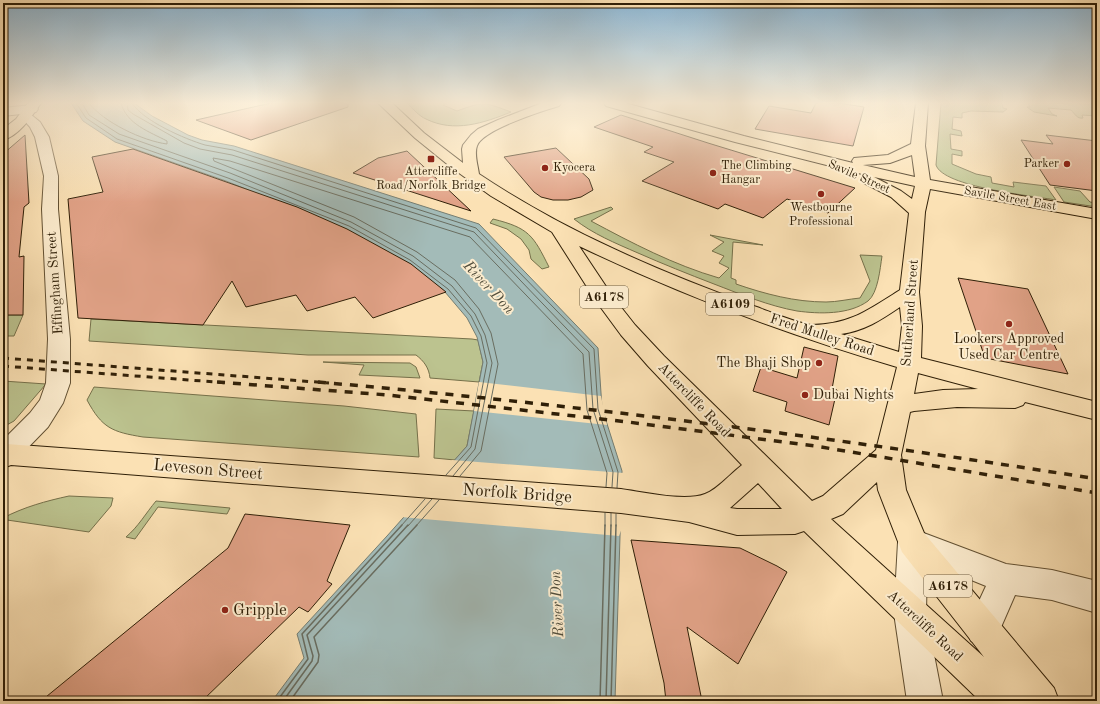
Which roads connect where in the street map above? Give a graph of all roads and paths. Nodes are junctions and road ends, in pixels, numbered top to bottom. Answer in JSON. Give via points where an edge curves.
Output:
{"nodes":[{"id":1,"x":41,"y":136,"type":"edge"},
{"id":2,"x":420,"y":136,"type":"edge"},
{"id":3,"x":477,"y":136,"type":"edge"},
{"id":4,"x":726,"y":136,"type":"edge"},
{"id":5,"x":919,"y":136,"type":"edge"},
{"id":6,"x":918,"y":146,"type":"junction"},
{"id":7,"x":817,"y":159,"type":"junction"},
{"id":8,"x":472,"y":176,"type":"junction"},
{"id":9,"x":923,"y":182,"type":"junction"},
{"id":10,"x":918,"y":212,"type":"junction"},
{"id":11,"x":1097,"y":214,"type":"edge"},
{"id":12,"x":558,"y":229,"type":"junction"},
{"id":13,"x":909,"y":292,"type":"junction"},
{"id":14,"x":809,"y":332,"type":"junction"},
{"id":15,"x":909,"y":363,"type":"junction"},
{"id":16,"x":1050,"y":400,"type":"junction"},
{"id":17,"x":900,"y":406,"type":"junction"},
{"id":18,"x":1097,"y":411,"type":"edge"},
{"id":19,"x":4,"y":455,"type":"edge"},
{"id":20,"x":888,"y":455,"type":"junction"},
{"id":21,"x":758,"y":467,"type":"junction"},
{"id":22,"x":413,"y":487,"type":"joint"},
{"id":23,"x":688,"y":510,"type":"junction"},
{"id":24,"x":808,"y":516,"type":"junction"},
{"id":25,"x":913,"y":542,"type":"junction"},
{"id":26,"x":1006,"y":578,"type":"junction"},
{"id":27,"x":1097,"y":597,"type":"edge"},
{"id":28,"x":910,"y":613,"type":"junction"},
{"id":29,"x":983,"y":630,"type":"junction"},
{"id":30,"x":925,"y":701,"type":"edge"},
{"id":31,"x":1006,"y":701,"type":"edge"},
{"id":32,"x":1041,"y":701,"type":"edge"}],
"edges":[{"from":1,"to":19,"type":"street","name":"Effingham Street","via":[[51,176],[50,209],[59,339],[58,384],[51,403],[39,420]]},
{"from":2,"to":8,"type":"main road","name":"Attercliffe Road","number":"A6109"},
{"from":3,"to":8,"type":"main road","via":[[469,149]]},
{"from":4,"to":7,"type":"main road","name":"Savile Street"},
{"from":5,"to":6,"type":"main road","name":"Sutherland Street"},
{"from":6,"to":7,"type":"main road","via":[[902,156],[880,162]]},
{"from":6,"to":9,"type":"main road","name":"Sutherland Street"},
{"from":7,"to":9,"type":"main road","name":"Savile Street"},
{"from":7,"to":10,"type":"main road","name":"Savile Street","via":[[885,186]]},
{"from":8,"to":12,"type":"main road","name":"Attercliffe Road","number":"A6109"},
{"from":9,"to":10,"type":"main road","name":"Sutherland Street"},
{"from":9,"to":11,"type":"main road","name":"Savile Street East"},
{"from":10,"to":13,"type":"main road","name":"Sutherland Street","number":"A6178"},
{"from":12,"to":14,"type":"main road","name":"Fred Mulley Road","number":"A6109","via":[[631,265]]},
{"from":12,"to":21,"type":"main road","name":"Attercliffe Road","number":"A6178","via":[[628,330]]},
{"from":13,"to":14,"type":"main road","via":[[869,319],[853,326]]},
{"from":13,"to":15,"type":"main road","name":"Sutherland Street","number":"A6178","via":[[912,326]]},
{"from":14,"to":15,"type":"main road","name":"Fred Mulley Road","number":"A6109"},
{"from":15,"to":16,"type":"main road","name":"Fred Mulley Road","number":"A6109"},
{"from":15,"to":17,"type":"main road","name":"Sutherland Street","number":"A6178"},
{"from":16,"to":17,"type":"main road","via":[[946,398],[918,400]]},
{"from":16,"to":18,"type":"main road","name":"Fred Mulley Road","number":"A6109"},
{"from":17,"to":20,"type":"main road","name":"Sutherland Street","number":"A6178"},
{"from":19,"to":22,"type":"main road","name":"Leveson Street"},
{"from":20,"to":24,"type":"main road","via":[[833,505]]},
{"from":20,"to":25,"type":"main road","name":"Sutherland Street","number":"A6178","via":[[892,490]]},
{"from":21,"to":23,"type":"main road","via":[[721,499],[710,505]]},
{"from":21,"to":24,"type":"main road","name":"Attercliffe Road","number":"A6178"},
{"from":22,"to":23,"type":"main road","name":"Norfolk Bridge","via":[[621,501]]},
{"from":23,"to":24,"type":"main road","via":[[737,522],[795,521]]},
{"from":24,"to":28,"type":"main road","name":"Attercliffe Road","number":"A6178"},
{"from":25,"to":26,"type":"street"},
{"from":25,"to":28,"type":"street","name":"Sutherland Street"},
{"from":25,"to":29,"type":"main road","name":"Sutherland Street","number":"A6178"},
{"from":26,"to":27,"type":"street","via":[[1052,585]]},
{"from":26,"to":29,"type":"street"},
{"from":28,"to":30,"type":"street","name":"Sutherland Street"},
{"from":28,"to":31,"type":"main road","name":"Attercliffe Road","number":"A6178"},
{"from":29,"to":32,"type":"main road","name":"Sutherland Street","number":"A6178"}]}
